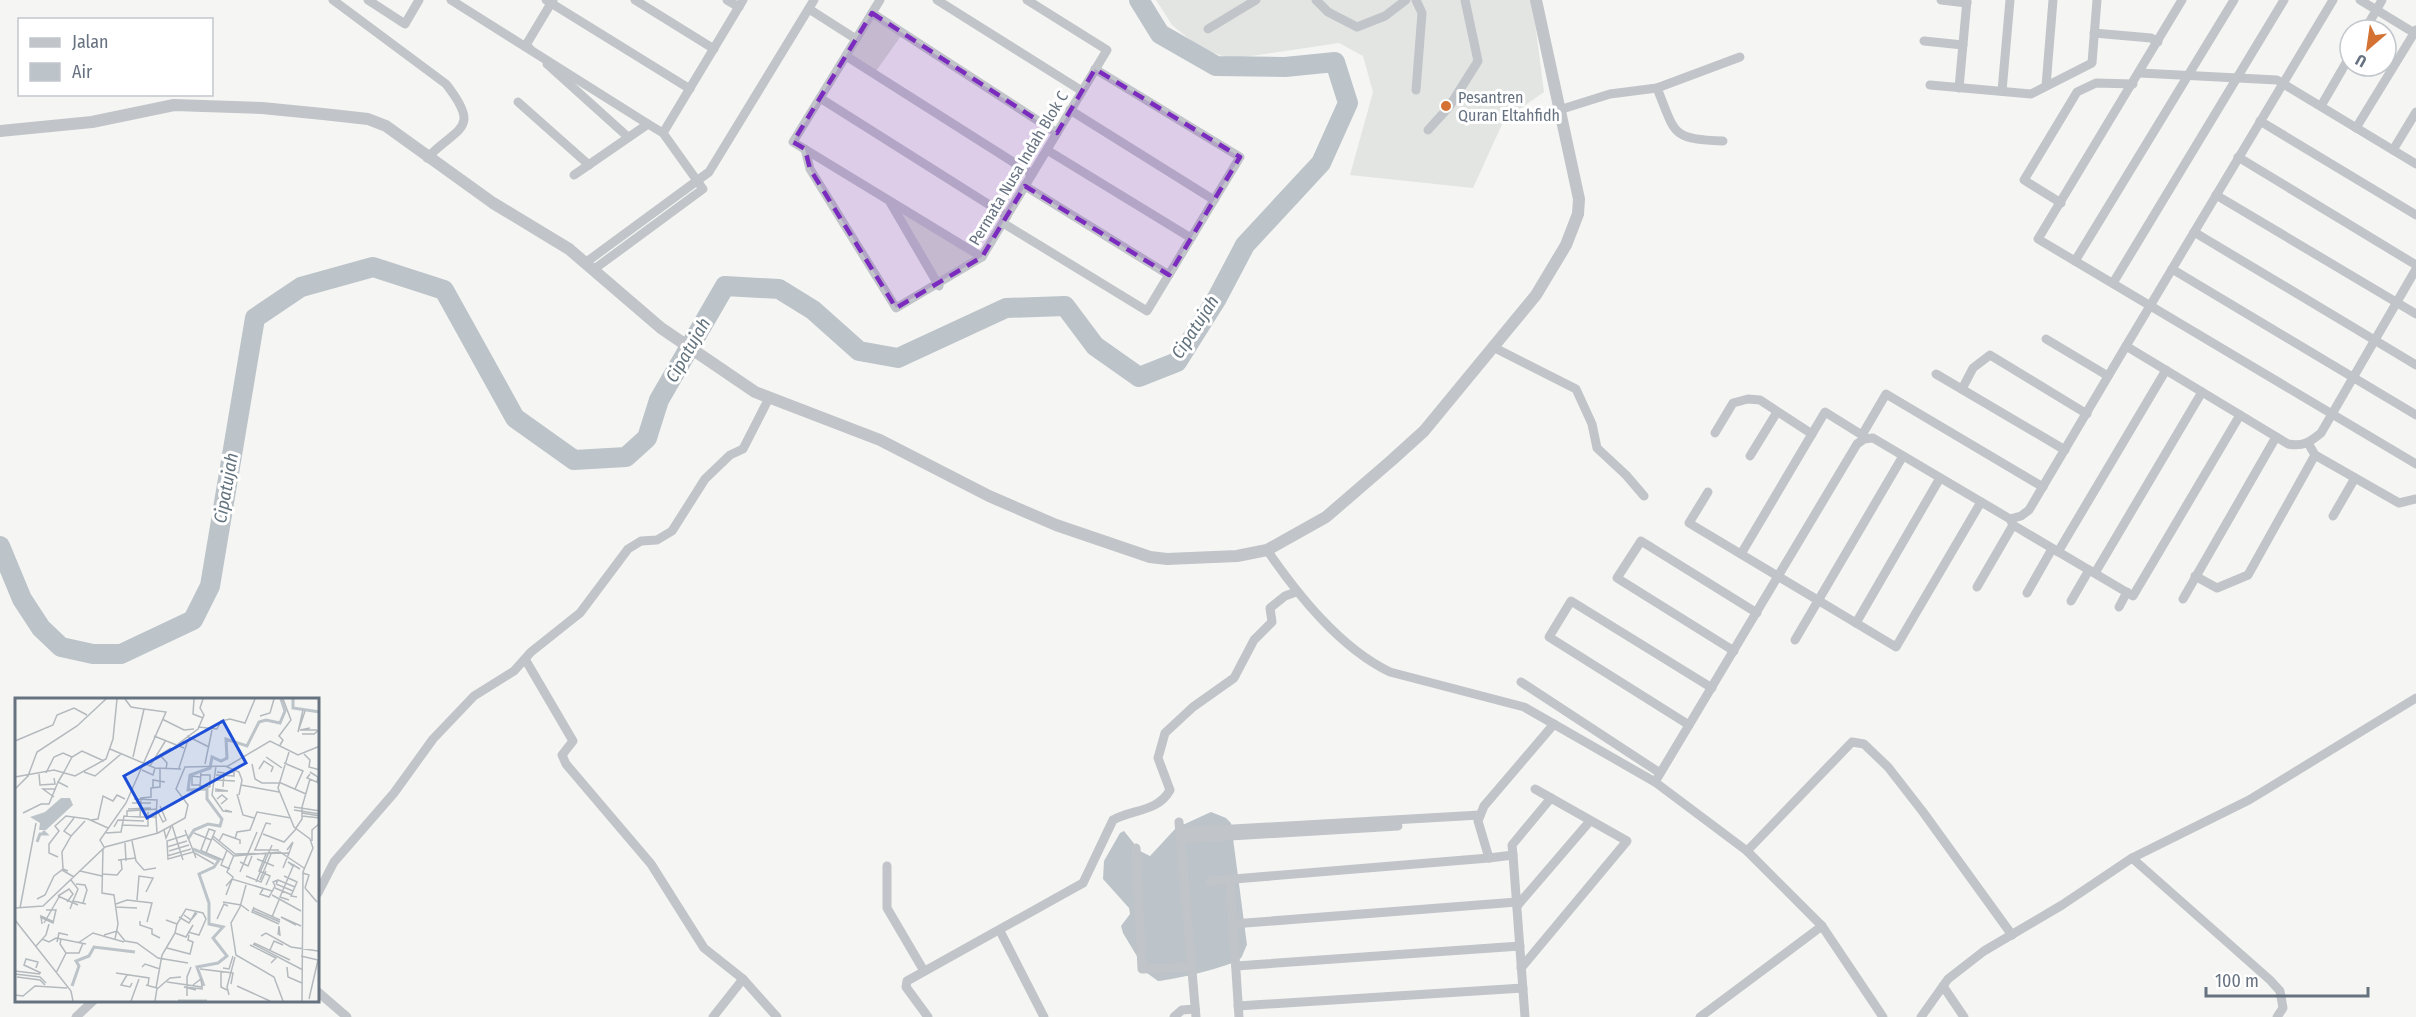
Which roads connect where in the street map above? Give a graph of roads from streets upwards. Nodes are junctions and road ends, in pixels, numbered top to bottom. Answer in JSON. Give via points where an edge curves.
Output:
{"nodes":[{"id":1,"x":333,"y":0,"type":"edge"},
{"id":2,"x":368,"y":0,"type":"edge"},
{"id":3,"x":419,"y":0,"type":"edge"},
{"id":4,"x":451,"y":0,"type":"edge"},
{"id":5,"x":636,"y":0,"type":"edge"},
{"id":6,"x":728,"y":0,"type":"edge"},
{"id":7,"x":814,"y":0,"type":"edge"},
{"id":8,"x":880,"y":0,"type":"edge"},
{"id":9,"x":937,"y":0,"type":"edge"},
{"id":10,"x":1027,"y":0,"type":"edge"},
{"id":11,"x":1256,"y":0,"type":"edge"},
{"id":12,"x":1316,"y":0,"type":"edge"},
{"id":13,"x":1406,"y":0,"type":"edge"},
{"id":14,"x":1416,"y":0,"type":"edge"},
{"id":15,"x":1465,"y":0,"type":"edge"},
{"id":16,"x":1536,"y":0,"type":"edge"},
{"id":17,"x":1941,"y":0,"type":"edge"},
{"id":18,"x":2010,"y":0,"type":"edge"},
{"id":19,"x":2053,"y":0,"type":"edge"},
{"id":20,"x":2097,"y":0,"type":"edge"},
{"id":21,"x":2182,"y":0,"type":"edge"},
{"id":22,"x":2234,"y":0,"type":"edge"},
{"id":23,"x":2284,"y":0,"type":"edge"},
{"id":24,"x":2333,"y":0,"type":"edge"},
{"id":25,"x":2360,"y":0,"type":"edge"},
{"id":26,"x":2382,"y":0,"type":"edge"},
{"id":27,"x":550,"y":1,"type":"edge"},
{"id":28,"x":1967,"y":1,"type":"edge"},
{"id":29,"x":741,"y":4,"type":"edge"},
{"id":30,"x":809,"y":9,"type":"junction"},
{"id":31,"x":2377,"y":10,"type":"junction"},
{"id":32,"x":872,"y":13,"type":"junction"},
{"id":33,"x":2372,"y":18,"type":"edge"},
{"id":34,"x":1208,"y":29,"type":"dead end"},
{"id":35,"x":2415,"y":32,"type":"edge"},
{"id":36,"x":2094,"y":33,"type":"junction"},
{"id":37,"x":856,"y":39,"type":"junction"},
{"id":38,"x":1924,"y":41,"type":"dead end"},
{"id":39,"x":2158,"y":42,"type":"junction"},
{"id":40,"x":526,"y":45,"type":"junction"},
{"id":41,"x":1963,"y":45,"type":"junction"},
{"id":42,"x":714,"y":49,"type":"junction"},
{"id":43,"x":846,"y":56,"type":"junction"},
{"id":44,"x":1740,"y":57,"type":"dead end"},
{"id":45,"x":1095,"y":69,"type":"junction"},
{"id":46,"x":2140,"y":73,"type":"junction"},
{"id":47,"x":2189,"y":76,"type":"junction"},
{"id":48,"x":2338,"y":76,"type":"edge"},
{"id":49,"x":2237,"y":78,"type":"junction"},
{"id":50,"x":2283,"y":83,"type":"junction"},
{"id":51,"x":2133,"y":84,"type":"junction"},
{"id":52,"x":1930,"y":85,"type":"dead end"},
{"id":53,"x":2046,"y":86,"type":"junction"},
{"id":54,"x":1658,"y":88,"type":"junction"},
{"id":55,"x":1959,"y":88,"type":"junction"},
{"id":56,"x":690,"y":89,"type":"junction"},
{"id":57,"x":1416,"y":90,"type":"dead end"},
{"id":58,"x":1082,"y":91,"type":"junction"},
{"id":59,"x":2002,"y":92,"type":"junction"},
{"id":60,"x":820,"y":98,"type":"junction"},
{"id":61,"x":518,"y":102,"type":"dead end"},
{"id":62,"x":2320,"y":106,"type":"junction"},
{"id":63,"x":1560,"y":110,"type":"junction"},
{"id":64,"x":1070,"y":111,"type":"junction"},
{"id":65,"x":2416,"y":113,"type":"edge"},
{"id":66,"x":2260,"y":121,"type":"junction"},
{"id":67,"x":648,"y":124,"type":"junction"},
{"id":68,"x":2356,"y":128,"type":"junction"},
{"id":69,"x":1428,"y":130,"type":"dead end"},
{"id":70,"x":0,"y":131,"type":"edge"},
{"id":71,"x":663,"y":133,"type":"junction"},
{"id":72,"x":1057,"y":133,"type":"junction"},
{"id":73,"x":628,"y":137,"type":"junction"},
{"id":74,"x":1723,"y":141,"type":"dead end"},
{"id":75,"x":805,"y":149,"type":"junction"},
{"id":76,"x":1047,"y":150,"type":"junction"},
{"id":77,"x":2393,"y":150,"type":"junction"},
{"id":78,"x":2238,"y":157,"type":"junction"},
{"id":79,"x":428,"y":158,"type":"junction"},
{"id":80,"x":2416,"y":164,"type":"edge"},
{"id":81,"x":589,"y":165,"type":"junction"},
{"id":82,"x":1032,"y":174,"type":"junction"},
{"id":83,"x":574,"y":175,"type":"dead end"},
{"id":84,"x":698,"y":181,"type":"junction"},
{"id":85,"x":1025,"y":186,"type":"junction"},
{"id":86,"x":2216,"y":195,"type":"junction"},
{"id":87,"x":888,"y":200,"type":"junction"},
{"id":88,"x":1214,"y":200,"type":"junction"},
{"id":89,"x":2061,"y":203,"type":"junction"},
{"id":90,"x":2416,"y":215,"type":"edge"},
{"id":91,"x":1005,"y":220,"type":"junction"},
{"id":92,"x":2194,"y":232,"type":"junction"},
{"id":93,"x":1191,"y":238,"type":"junction"},
{"id":94,"x":982,"y":257,"type":"junction"},
{"id":95,"x":2075,"y":261,"type":"junction"},
{"id":96,"x":589,"y":267,"type":"junction"},
{"id":97,"x":2416,"y":267,"type":"edge"},
{"id":98,"x":2172,"y":269,"type":"junction"},
{"id":99,"x":1169,"y":275,"type":"junction"},
{"id":100,"x":2112,"y":283,"type":"junction"},
{"id":101,"x":939,"y":286,"type":"junction"},
{"id":102,"x":2396,"y":303,"type":"junction"},
{"id":103,"x":2150,"y":305,"type":"junction"},
{"id":104,"x":2416,"y":314,"type":"edge"},
{"id":105,"x":2046,"y":339,"type":"dead end"},
{"id":106,"x":2374,"y":340,"type":"junction"},
{"id":107,"x":2126,"y":346,"type":"junction"},
{"id":108,"x":1493,"y":347,"type":"junction"},
{"id":109,"x":2416,"y":365,"type":"edge"},
{"id":110,"x":2166,"y":370,"type":"junction"},
{"id":111,"x":1936,"y":374,"type":"dead end"},
{"id":112,"x":2108,"y":376,"type":"junction"},
{"id":113,"x":2353,"y":377,"type":"junction"},
{"id":114,"x":1962,"y":389,"type":"junction"},
{"id":115,"x":2202,"y":392,"type":"junction"},
{"id":116,"x":770,"y":398,"type":"junction"},
{"id":117,"x":1777,"y":412,"type":"junction"},
{"id":118,"x":2086,"y":414,"type":"junction"},
{"id":119,"x":2332,"y":414,"type":"junction"},
{"id":120,"x":2240,"y":415,"type":"junction"},
{"id":121,"x":2416,"y":415,"type":"edge"},
{"id":122,"x":1715,"y":433,"type":"dead end"},
{"id":123,"x":1812,"y":434,"type":"junction"},
{"id":124,"x":1863,"y":437,"type":"junction"},
{"id":125,"x":2276,"y":437,"type":"junction"},
{"id":126,"x":2308,"y":443,"type":"junction"},
{"id":127,"x":2065,"y":450,"type":"junction"},
{"id":128,"x":2315,"y":455,"type":"junction"},
{"id":129,"x":1750,"y":456,"type":"dead end"},
{"id":130,"x":1903,"y":456,"type":"junction"},
{"id":131,"x":2416,"y":464,"type":"edge"},
{"id":132,"x":1940,"y":478,"type":"junction"},
{"id":133,"x":2355,"y":478,"type":"junction"},
{"id":134,"x":2043,"y":487,"type":"junction"},
{"id":135,"x":1708,"y":492,"type":"dead end"},
{"id":136,"x":1644,"y":496,"type":"dead end"},
{"id":137,"x":2416,"y":499,"type":"edge"},
{"id":138,"x":1981,"y":502,"type":"junction"},
{"id":139,"x":2333,"y":516,"type":"dead end"},
{"id":140,"x":2011,"y":522,"type":"junction"},
{"id":141,"x":1267,"y":550,"type":"junction"},
{"id":142,"x":2055,"y":550,"type":"junction"},
{"id":143,"x":1741,"y":554,"type":"junction"},
{"id":144,"x":2092,"y":572,"type":"junction"},
{"id":145,"x":2195,"y":576,"type":"junction"},
{"id":146,"x":1778,"y":577,"type":"junction"},
{"id":147,"x":1977,"y":587,"type":"dead end"},
{"id":148,"x":1296,"y":592,"type":"junction"},
{"id":149,"x":2127,"y":592,"type":"junction"},
{"id":150,"x":2027,"y":593,"type":"dead end"},
{"id":151,"x":2183,"y":599,"type":"dead end"},
{"id":152,"x":1818,"y":601,"type":"junction"},
{"id":153,"x":2071,"y":601,"type":"dead end"},
{"id":154,"x":2119,"y":607,"type":"dead end"},
{"id":155,"x":1757,"y":613,"type":"junction"},
{"id":156,"x":1856,"y":623,"type":"junction"},
{"id":157,"x":1795,"y":640,"type":"dead end"},
{"id":158,"x":1734,"y":651,"type":"junction"},
{"id":159,"x":525,"y":659,"type":"junction"},
{"id":160,"x":1521,"y":682,"type":"dead end"},
{"id":161,"x":1712,"y":688,"type":"junction"},
{"id":162,"x":2416,"y":698,"type":"edge"},
{"id":163,"x":1554,"y":724,"type":"junction"},
{"id":164,"x":1689,"y":725,"type":"junction"},
{"id":165,"x":1657,"y":777,"type":"junction"},
{"id":166,"x":1535,"y":789,"type":"dead end"},
{"id":167,"x":1551,"y":798,"type":"junction"},
{"id":168,"x":1479,"y":818,"type":"junction"},
{"id":169,"x":1590,"y":821,"type":"junction"},
{"id":170,"x":1136,"y":848,"type":"dead end"},
{"id":171,"x":1747,"y":850,"type":"junction"},
{"id":172,"x":1513,"y":855,"type":"junction"},
{"id":173,"x":1489,"y":858,"type":"junction"},
{"id":174,"x":2132,"y":858,"type":"junction"},
{"id":175,"x":887,"y":866,"type":"dead end"},
{"id":176,"x":1230,"y":880,"type":"junction"},
{"id":177,"x":1210,"y":881,"type":"dead end"},
{"id":178,"x":320,"y":889,"type":"edge"},
{"id":179,"x":1517,"y":904,"type":"junction"},
{"id":180,"x":1233,"y":924,"type":"junction"},
{"id":181,"x":1822,"y":926,"type":"junction"},
{"id":182,"x":1000,"y":931,"type":"junction"},
{"id":183,"x":2012,"y":935,"type":"junction"},
{"id":184,"x":1520,"y":945,"type":"junction"},
{"id":185,"x":1236,"y":966,"type":"junction"},
{"id":186,"x":1191,"y":967,"type":"junction"},
{"id":187,"x":1521,"y":968,"type":"junction"},
{"id":188,"x":924,"y":971,"type":"junction"},
{"id":189,"x":743,"y":979,"type":"junction"},
{"id":190,"x":1943,"y":986,"type":"junction"},
{"id":191,"x":1523,"y":988,"type":"junction"},
{"id":192,"x":320,"y":994,"type":"edge"},
{"id":193,"x":91,"y":1002,"type":"edge"},
{"id":194,"x":1238,"y":1006,"type":"junction"},
{"id":195,"x":1195,"y":1013,"type":"edge"},
{"id":196,"x":76,"y":1017,"type":"edge"},
{"id":197,"x":347,"y":1017,"type":"edge"},
{"id":198,"x":713,"y":1017,"type":"edge"},
{"id":199,"x":777,"y":1017,"type":"edge"},
{"id":200,"x":928,"y":1017,"type":"edge"},
{"id":201,"x":1044,"y":1017,"type":"edge"},
{"id":202,"x":1174,"y":1017,"type":"edge"},
{"id":203,"x":1239,"y":1017,"type":"edge"},
{"id":204,"x":1525,"y":1017,"type":"edge"},
{"id":205,"x":1700,"y":1017,"type":"edge"},
{"id":206,"x":1883,"y":1017,"type":"edge"},
{"id":207,"x":1921,"y":1017,"type":"edge"},
{"id":208,"x":1964,"y":1017,"type":"edge"},
{"id":209,"x":2277,"y":1017,"type":"edge"}],
"edges":[{"from":1,"to":79,"type":"street","via":[[446,84],[465,111],[465,124]]},
{"from":2,"to":3,"type":"street","via":[[405,24]]},
{"from":4,"to":40,"type":"street"},
{"from":5,"to":42,"type":"street"},
{"from":6,"to":29,"type":"street"},
{"from":7,"to":30,"type":"street"},
{"from":8,"to":32,"type":"street"},
{"from":9,"to":58,"type":"street"},
{"from":10,"to":45,"type":"street","name":"Permata Nusa Indah Blok C","via":[[1107,50]]},
{"from":11,"to":34,"type":"street"},
{"from":12,"to":13,"type":"street","via":[[1328,12],[1357,27],[1385,16]]},
{"from":14,"to":57,"type":"street","via":[[1422,13]]},
{"from":15,"to":69,"type":"street","via":[[1478,61],[1449,107]]},
{"from":16,"to":63,"type":"street"},
{"from":17,"to":28,"type":"street"},
{"from":18,"to":59,"type":"street"},
{"from":19,"to":53,"type":"street"},
{"from":20,"to":36,"type":"street"},
{"from":21,"to":39,"type":"street"},
{"from":22,"to":47,"type":"street"},
{"from":23,"to":49,"type":"street"},
{"from":24,"to":50,"type":"street"},
{"from":25,"to":31,"type":"street"},
{"from":26,"to":31,"type":"street"},
{"from":27,"to":40,"type":"street"},
{"from":27,"to":56,"type":"street"},
{"from":28,"to":41,"type":"street"},
{"from":29,"to":42,"type":"street"},
{"from":30,"to":37,"type":"street"},
{"from":30,"to":84,"type":"street","via":[[709,172]]},
{"from":31,"to":33,"type":"street"},
{"from":31,"to":35,"type":"street"},
{"from":32,"to":37,"type":"street"},
{"from":32,"to":72,"type":"street"},
{"from":35,"to":68,"type":"street"},
{"from":36,"to":39,"type":"street"},
{"from":36,"to":53,"type":"street","via":[[2092,63]]},
{"from":37,"to":43,"type":"street"},
{"from":38,"to":41,"type":"street"},
{"from":39,"to":46,"type":"street"},
{"from":40,"to":67,"type":"street"},
{"from":40,"to":73,"type":"street"},
{"from":41,"to":55,"type":"street"},
{"from":42,"to":56,"type":"street"},
{"from":43,"to":60,"type":"street"},
{"from":43,"to":82,"type":"street"},
{"from":44,"to":54,"type":"street"},
{"from":45,"to":58,"type":"street","name":"Permata Nusa Indah Blok C"},
{"from":45,"to":88,"type":"street","via":[[1240,157]]},
{"from":46,"to":47,"type":"street"},
{"from":46,"to":51,"type":"street"},
{"from":47,"to":49,"type":"street"},
{"from":47,"to":95,"type":"street"},
{"from":48,"to":62,"type":"street"},
{"from":49,"to":50,"type":"street"},
{"from":49,"to":100,"type":"street"},
{"from":50,"to":62,"type":"street"},
{"from":50,"to":66,"type":"street"},
{"from":51,"to":89,"type":"street"},
{"from":51,"to":89,"type":"street","via":[[2096,83],[2076,92],[2024,180]]},
{"from":52,"to":55,"type":"street"},
{"from":53,"to":59,"type":"street","via":[[2031,94]]},
{"from":54,"to":63,"type":"street","via":[[1610,94]]},
{"from":54,"to":74,"type":"street","via":[[1675,130],[1684,138]]},
{"from":55,"to":59,"type":"street"},
{"from":56,"to":71,"type":"street"},
{"from":58,"to":64,"type":"street","name":"Permata Nusa Indah Blok C"},
{"from":60,"to":75,"type":"street","via":[[793,142]]},
{"from":60,"to":91,"type":"street"},
{"from":61,"to":81,"type":"street"},
{"from":62,"to":68,"type":"street"},
{"from":63,"to":108,"type":"street","via":[[1580,199],[1578,214],[1566,245],[1536,295]]},
{"from":64,"to":72,"type":"street","name":"Permata Nusa Indah Blok C"},
{"from":64,"to":88,"type":"street"},
{"from":65,"to":77,"type":"street"},
{"from":66,"to":78,"type":"street"},
{"from":66,"to":90,"type":"street"},
{"from":67,"to":71,"type":"street"},
{"from":67,"to":73,"type":"street"},
{"from":68,"to":77,"type":"street"},
{"from":70,"to":79,"type":"street","via":[[92,122],[174,105],[262,108],[368,119],[386,126]]},
{"from":71,"to":84,"type":"street"},
{"from":72,"to":76,"type":"street","name":"Permata Nusa Indah Blok C"},
{"from":73,"to":81,"type":"street"},
{"from":75,"to":87,"type":"street"},
{"from":75,"to":101,"type":"street","name":"Permata Nusa Indah Blok C","via":[[810,169],[896,308]]},
{"from":76,"to":82,"type":"street","name":"Permata Nusa Indah Blok C"},
{"from":76,"to":93,"type":"street"},
{"from":77,"to":80,"type":"street"},
{"from":78,"to":86,"type":"street"},
{"from":78,"to":97,"type":"street"},
{"from":79,"to":96,"type":"street","via":[[519,220],[549,235]]},
{"from":81,"to":83,"type":"street"},
{"from":82,"to":85,"type":"street","name":"Permata Nusa Indah Blok C"},
{"from":84,"to":96,"type":"street"},
{"from":85,"to":91,"type":"street","name":"Permata Nusa Indah Blok C"},
{"from":85,"to":99,"type":"street"},
{"from":86,"to":92,"type":"street"},
{"from":86,"to":102,"type":"street"},
{"from":87,"to":94,"type":"street"},
{"from":87,"to":101,"type":"street"},
{"from":88,"to":93,"type":"street"},
{"from":89,"to":95,"type":"street","via":[[2038,238]]},
{"from":91,"to":94,"type":"street","name":"Permata Nusa Indah Blok C"},
{"from":91,"to":99,"type":"street","via":[[1147,311]]},
{"from":92,"to":98,"type":"street"},
{"from":92,"to":106,"type":"street"},
{"from":93,"to":99,"type":"street"},
{"from":94,"to":101,"type":"street","name":"Permata Nusa Indah Blok C"},
{"from":95,"to":100,"type":"street"},
{"from":96,"to":116,"type":"street","via":[[661,328],[754,392]]},
{"from":97,"to":102,"type":"street"},
{"from":98,"to":103,"type":"street"},
{"from":98,"to":113,"type":"street"},
{"from":100,"to":103,"type":"street"},
{"from":102,"to":104,"type":"street"},
{"from":102,"to":106,"type":"street"},
{"from":103,"to":107,"type":"street"},
{"from":103,"to":119,"type":"street"},
{"from":105,"to":112,"type":"street"},
{"from":106,"to":109,"type":"street"},
{"from":106,"to":113,"type":"street"},
{"from":107,"to":110,"type":"street"},
{"from":107,"to":112,"type":"street"},
{"from":108,"to":136,"type":"street","via":[[1576,389],[1592,424],[1597,448]]},
{"from":108,"to":141,"type":"street","via":[[1416,438],[1326,517]]},
{"from":110,"to":115,"type":"street"},
{"from":110,"to":142,"type":"street"},
{"from":111,"to":114,"type":"street"},
{"from":112,"to":118,"type":"street"},
{"from":113,"to":119,"type":"street"},
{"from":113,"to":121,"type":"street"},
{"from":114,"to":118,"type":"street","via":[[1973,368],[1990,355]]},
{"from":114,"to":127,"type":"street"},
{"from":115,"to":120,"type":"street"},
{"from":115,"to":144,"type":"street"},
{"from":116,"to":141,"type":"street","via":[[880,440],[989,496],[1056,525],[1150,557],[1184,560]]},
{"from":116,"to":159,"type":"street","via":[[743,449],[730,455],[705,480],[672,531],[628,549],[580,613]]},
{"from":117,"to":122,"type":"street","via":[[1760,400],[1733,403]]},
{"from":117,"to":123,"type":"street"},
{"from":117,"to":129,"type":"street"},
{"from":118,"to":127,"type":"street"},
{"from":119,"to":126,"type":"street","via":[[2321,433]]},
{"from":119,"to":131,"type":"street"},
{"from":120,"to":125,"type":"street"},
{"from":120,"to":149,"type":"street","via":[[2133,596]]},
{"from":123,"to":124,"type":"street","via":[[1825,412]]},
{"from":123,"to":143,"type":"street"},
{"from":124,"to":130,"type":"street","via":[[1873,438]]},
{"from":124,"to":134,"type":"street","via":[[1886,394]]},
{"from":124,"to":146,"type":"street"},
{"from":125,"to":126,"type":"street","via":[[2288,444]]},
{"from":125,"to":145,"type":"street"},
{"from":126,"to":128,"type":"street"},
{"from":127,"to":134,"type":"street"},
{"from":128,"to":133,"type":"street"},
{"from":128,"to":145,"type":"street","via":[[2248,575],[2217,588]]},
{"from":130,"to":132,"type":"street"},
{"from":130,"to":152,"type":"street"},
{"from":132,"to":138,"type":"street"},
{"from":132,"to":156,"type":"street"},
{"from":133,"to":137,"type":"street","via":[[2398,503]]},
{"from":133,"to":139,"type":"street"},
{"from":134,"to":140,"type":"street","via":[[2029,510]]},
{"from":135,"to":143,"type":"street","via":[[1689,523]]},
{"from":138,"to":140,"type":"street"},
{"from":138,"to":156,"type":"street","via":[[1896,647]]},
{"from":140,"to":142,"type":"street"},
{"from":140,"to":147,"type":"street"},
{"from":141,"to":148,"type":"street"},
{"from":142,"to":144,"type":"street"},
{"from":142,"to":150,"type":"street"},
{"from":143,"to":146,"type":"street"},
{"from":144,"to":149,"type":"street"},
{"from":144,"to":153,"type":"street"},
{"from":145,"to":151,"type":"street"},
{"from":146,"to":152,"type":"street"},
{"from":146,"to":155,"type":"street"},
{"from":148,"to":163,"type":"street","via":[[1355,652],[1371,663],[1390,672],[1524,707]]},
{"from":148,"to":182,"type":"street","via":[[1270,608],[1272,622],[1254,640],[1234,678],[1186,712],[1165,733],[1158,758],[1170,790],[1165,800],[1113,820],[1083,883]]},
{"from":149,"to":154,"type":"street"},
{"from":152,"to":156,"type":"street"},
{"from":152,"to":157,"type":"street"},
{"from":155,"to":158,"type":"street"},
{"from":155,"to":158,"type":"street","via":[[1641,541],[1617,578]]},
{"from":158,"to":161,"type":"street"},
{"from":159,"to":178,"type":"street","via":[[514,671],[474,696],[433,739],[394,793],[334,862]]},
{"from":159,"to":189,"type":"street","via":[[573,741],[562,755],[566,764],[651,864],[704,948]]},
{"from":160,"to":165,"type":"street"},
{"from":161,"to":164,"type":"street"},
{"from":161,"to":164,"type":"street","via":[[1571,601],[1549,637]]},
{"from":162,"to":174,"type":"street","via":[[2249,800]]},
{"from":163,"to":165,"type":"street"},
{"from":163,"to":168,"type":"street","via":[[1484,806]]},
{"from":164,"to":165,"type":"street"},
{"from":165,"to":171,"type":"street"},
{"from":166,"to":167,"type":"street"},
{"from":167,"to":169,"type":"street"},
{"from":167,"to":172,"type":"street","via":[[1512,845]]},
{"from":168,"to":173,"type":"street"},
{"from":168,"to":186,"type":"street","via":[[1179,831]]},
{"from":169,"to":179,"type":"street"},
{"from":169,"to":187,"type":"street","via":[[1627,841]]},
{"from":170,"to":186,"type":"street","via":[[1142,969]]},
{"from":171,"to":181,"type":"street"},
{"from":171,"to":183,"type":"street","via":[[1852,742],[1864,744],[1875,752],[1923,812]]},
{"from":172,"to":173,"type":"street"},
{"from":172,"to":179,"type":"street"},
{"from":173,"to":176,"type":"street"},
{"from":174,"to":183,"type":"street"},
{"from":174,"to":209,"type":"street","via":[[2270,980],[2280,991],[2283,1008]]},
{"from":175,"to":188,"type":"street","via":[[888,908]]},
{"from":176,"to":177,"type":"street"},
{"from":176,"to":180,"type":"street"},
{"from":179,"to":180,"type":"street"},
{"from":179,"to":184,"type":"street"},
{"from":180,"to":185,"type":"street"},
{"from":181,"to":205,"type":"street"},
{"from":181,"to":206,"type":"street"},
{"from":182,"to":188,"type":"street"},
{"from":182,"to":201,"type":"street"},
{"from":183,"to":190,"type":"street","via":[[1970,961]]},
{"from":184,"to":185,"type":"street"},
{"from":184,"to":187,"type":"street"},
{"from":185,"to":194,"type":"street"},
{"from":186,"to":195,"type":"street"},
{"from":187,"to":191,"type":"street"},
{"from":188,"to":200,"type":"street","via":[[905,984]]},
{"from":189,"to":198,"type":"street"},
{"from":189,"to":199,"type":"street"},
{"from":190,"to":207,"type":"street"},
{"from":190,"to":208,"type":"street"},
{"from":191,"to":194,"type":"street"},
{"from":191,"to":204,"type":"street"},
{"from":192,"to":197,"type":"street"},
{"from":193,"to":196,"type":"street"},
{"from":194,"to":203,"type":"street"},
{"from":195,"to":202,"type":"street","via":[[1182,1010]]}]}
